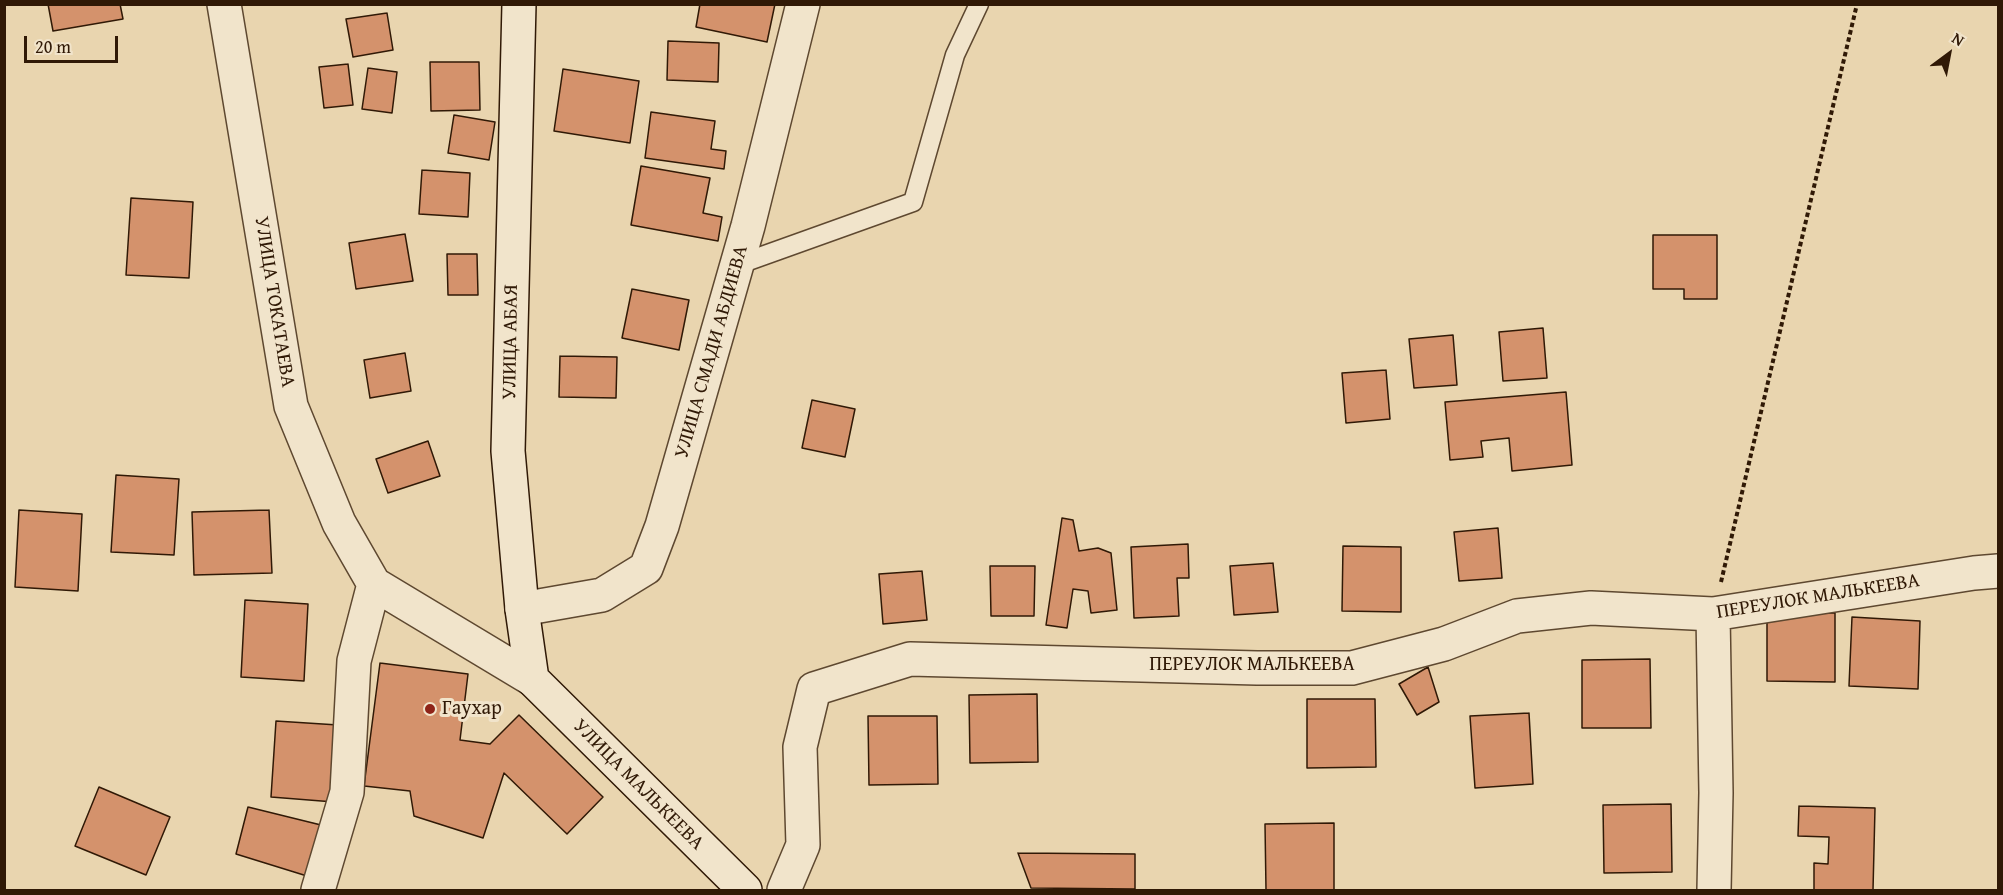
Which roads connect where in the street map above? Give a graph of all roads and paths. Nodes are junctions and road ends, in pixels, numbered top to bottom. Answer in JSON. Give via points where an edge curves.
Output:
{"nodes":[{"id":1,"x":224,"y":4,"type":"edge"},
{"id":2,"x":519,"y":4,"type":"edge"},
{"id":3,"x":803,"y":4,"type":"edge"},
{"id":4,"x":979,"y":4,"type":"edge"},
{"id":5,"x":1857,"y":4,"type":"edge"},
{"id":6,"x":737,"y":265,"type":"junction"},
{"id":7,"x":1998,"y":571,"type":"edge"},
{"id":8,"x":374,"y":584,"type":"junction"},
{"id":9,"x":522,"y":609,"type":"junction"},
{"id":10,"x":1713,"y":614,"type":"junction"},
{"id":11,"x":532,"y":679,"type":"junction"},
{"id":12,"x":318,"y":891,"type":"edge"},
{"id":13,"x":745,"y":891,"type":"edge"},
{"id":14,"x":784,"y":891,"type":"edge"},
{"id":15,"x":1714,"y":891,"type":"edge"}],
"edges":[{"from":1,"to":8,"type":"street","name":"УЛИЦА ТОКАТАЕВА","via":[[291,406],[339,523]]},
{"from":2,"to":9,"type":"street","name":"УЛИЦА АБАЯ","via":[[508,451]]},
{"from":3,"to":6,"type":"street","name":"УЛИЦА СМАДИ АБДИЕВА"},
{"from":4,"to":6,"type":"lane","via":[[955,55],[913,202]]},
{"from":5,"to":10,"type":"path"},
{"from":6,"to":9,"type":"street","name":"УЛИЦА СМАДИ АБДИЕВА","via":[[662,526],[646,568],[602,595]]},
{"from":7,"to":10,"type":"street","name":"ПЕРЕУЛОК МАЛЬКЕЕВА"},
{"from":8,"to":11,"type":"street","name":"УЛИЦА ТОКАТАЕВА"},
{"from":8,"to":12,"type":"street","via":[[354,661],[347,792]]},
{"from":9,"to":11,"type":"street","name":"УЛИЦА АБАЯ"},
{"from":10,"to":14,"type":"street","name":"ПЕРЕУЛОК МАЛЬКЕЕВА","via":[[1591,608],[1517,616],[1444,644],[1352,668],[910,659],[814,689],[800,747],[803,845]]},
{"from":10,"to":15,"type":"street"},
{"from":11,"to":13,"type":"street","name":"УЛИЦА МАЛЬКЕЕВА"}]}
